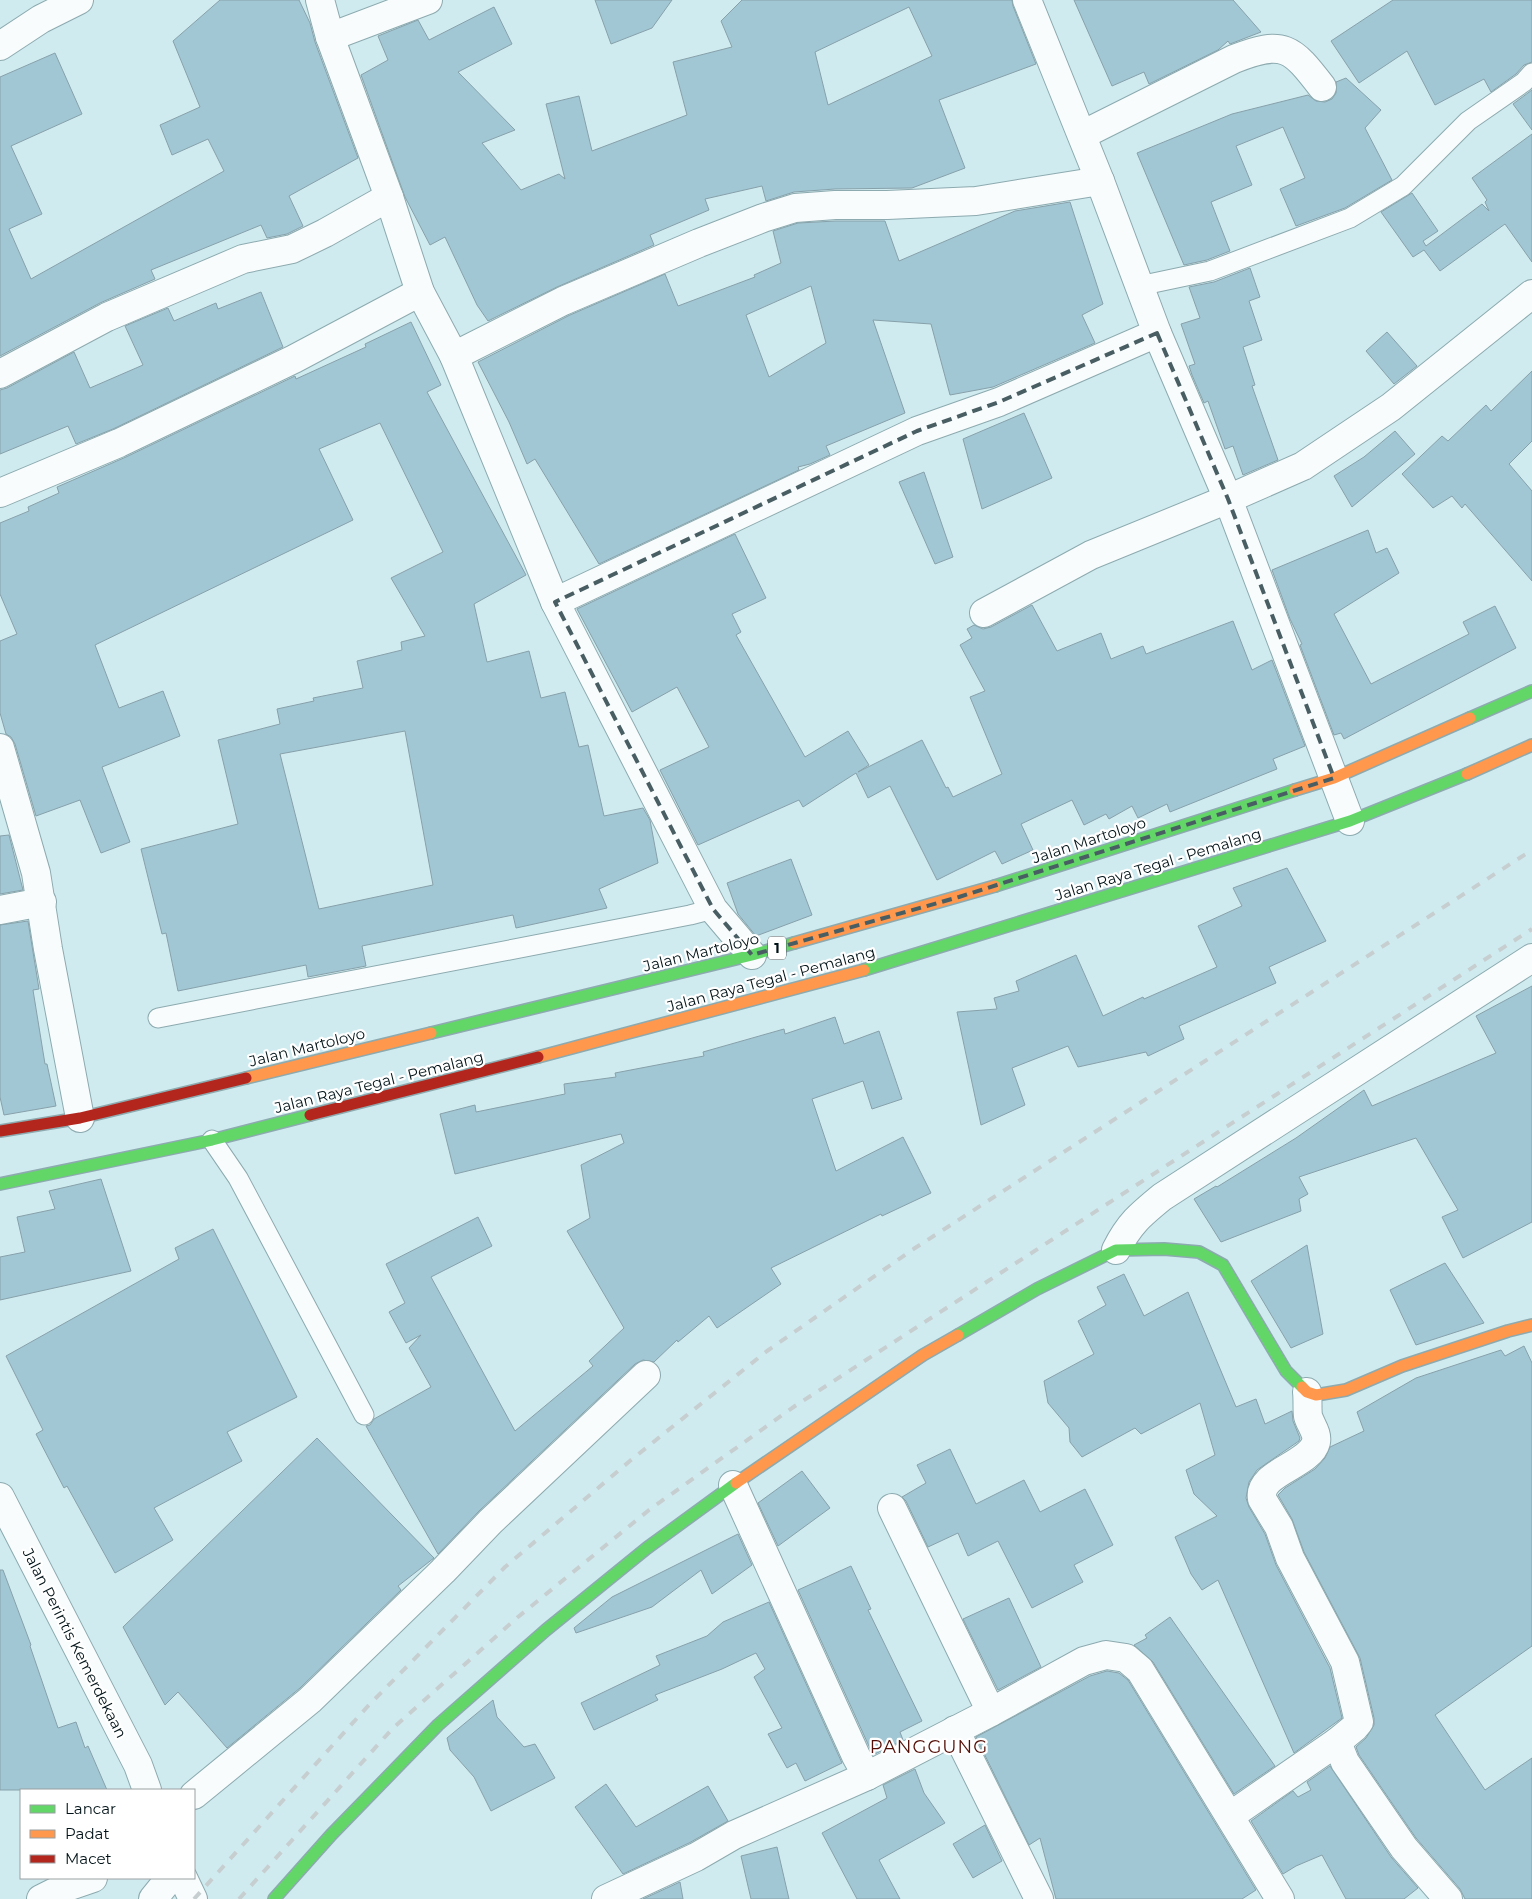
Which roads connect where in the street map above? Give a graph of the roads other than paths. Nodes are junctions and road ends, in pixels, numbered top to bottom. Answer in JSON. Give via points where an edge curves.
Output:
{"nodes":[{"id":1,"x":79,"y":0,"type":"edge"},
{"id":2,"x":320,"y":0,"type":"edge"},
{"id":3,"x":428,"y":0,"type":"edge"},
{"id":4,"x":1027,"y":0,"type":"edge"},
{"id":5,"x":38,"y":10,"type":"edge"},
{"id":6,"x":330,"y":37,"type":"junction"},
{"id":7,"x":0,"y":46,"type":"edge"},
{"id":8,"x":1532,"y":73,"type":"edge"},
{"id":9,"x":1322,"y":87,"type":"dead end"},
{"id":10,"x":1082,"y":135,"type":"junction"},
{"id":11,"x":1100,"y":181,"type":"junction"},
{"id":12,"x":389,"y":197,"type":"junction"},
{"id":13,"x":1139,"y":286,"type":"junction"},
{"id":14,"x":420,"y":292,"type":"junction"},
{"id":15,"x":1532,"y":294,"type":"edge"},
{"id":16,"x":1157,"y":333,"type":"junction"},
{"id":17,"x":454,"y":356,"type":"junction"},
{"id":18,"x":0,"y":374,"type":"edge"},
{"id":19,"x":0,"y":493,"type":"edge"},
{"id":20,"x":1228,"y":499,"type":"junction"},
{"id":21,"x":556,"y":602,"type":"junction"},
{"id":22,"x":984,"y":613,"type":"dead end"},
{"id":23,"x":1532,"y":691,"type":"edge"},
{"id":24,"x":1532,"y":745,"type":"edge"},
{"id":25,"x":0,"y":748,"type":"edge"},
{"id":26,"x":1334,"y":778,"type":"junction"},
{"id":27,"x":1350,"y":821,"type":"junction"},
{"id":28,"x":42,"y":902,"type":"junction"},
{"id":29,"x":713,"y":909,"type":"junction"},
{"id":30,"x":0,"y":910,"type":"edge"},
{"id":31,"x":752,"y":955,"type":"junction"},
{"id":32,"x":1532,"y":958,"type":"edge"},
{"id":33,"x":158,"y":1018,"type":"dead end"},
{"id":34,"x":80,"y":1118,"type":"junction"},
{"id":35,"x":0,"y":1131,"type":"edge"},
{"id":36,"x":212,"y":1140,"type":"junction"},
{"id":37,"x":0,"y":1184,"type":"edge"},
{"id":38,"x":1116,"y":1250,"type":"junction"},
{"id":39,"x":1532,"y":1325,"type":"edge"},
{"id":40,"x":646,"y":1374,"type":"dead end"},
{"id":41,"x":1308,"y":1392,"type":"junction"},
{"id":42,"x":364,"y":1415,"type":"dead end"},
{"id":43,"x":733,"y":1485,"type":"junction"},
{"id":44,"x":0,"y":1497,"type":"edge"},
{"id":45,"x":892,"y":1508,"type":"dead end"},
{"id":46,"x":991,"y":1712,"type":"junction"},
{"id":47,"x":955,"y":1730,"type":"junction"},
{"id":48,"x":1337,"y":1742,"type":"junction"},
{"id":49,"x":867,"y":1776,"type":"junction"},
{"id":50,"x":147,"y":1789,"type":"edge"},
{"id":51,"x":195,"y":1794,"type":"edge"},
{"id":52,"x":1230,"y":1816,"type":"junction"},
{"id":53,"x":90,"y":1879,"type":"edge"},
{"id":54,"x":169,"y":1879,"type":"edge"},
{"id":55,"x":183,"y":1879,"type":"edge"},
{"id":56,"x":41,"y":1899,"type":"edge"},
{"id":57,"x":153,"y":1899,"type":"edge"},
{"id":58,"x":193,"y":1899,"type":"edge"},
{"id":59,"x":274,"y":1899,"type":"edge"},
{"id":60,"x":606,"y":1899,"type":"edge"},
{"id":61,"x":1039,"y":1899,"type":"edge"},
{"id":62,"x":1280,"y":1899,"type":"edge"},
{"id":63,"x":1448,"y":1899,"type":"edge"}],
"edges":[{"from":1,"to":5,"type":"street"},
{"from":2,"to":6,"type":"street"},
{"from":3,"to":6,"type":"street"},
{"from":4,"to":10,"type":"street"},
{"from":5,"to":7,"type":"street"},
{"from":6,"to":12,"type":"street"},
{"from":8,"to":13,"type":"lane","via":[[1468,121],[1403,186],[1350,218],[1210,271]]},
{"from":9,"to":10,"type":"street","via":[[1301,61],[1289,52],[1271,48],[1234,59]]},
{"from":10,"to":11,"type":"street"},
{"from":11,"to":13,"type":"street"},
{"from":11,"to":17,"type":"street","via":[[976,201],[795,208],[699,243],[562,301]]},
{"from":12,"to":14,"type":"street"},
{"from":12,"to":18,"type":"street","via":[[292,248],[243,259],[108,317]]},
{"from":13,"to":16,"type":"street"},
{"from":14,"to":17,"type":"street"},
{"from":14,"to":19,"type":"street","via":[[276,368],[119,443]]},
{"from":15,"to":20,"type":"street","via":[[1391,407],[1303,466]]},
{"from":16,"to":20,"type":"street"},
{"from":16,"to":21,"type":"street","via":[[999,402],[916,431]]},
{"from":17,"to":21,"type":"street"},
{"from":20,"to":22,"type":"street","via":[[1091,555]]},
{"from":20,"to":26,"type":"street"},
{"from":21,"to":29,"type":"street"},
{"from":23,"to":26,"type":"main road","name":"Jalan Martoloyo","number":"1"},
{"from":24,"to":27,"type":"main road","name":"Jalan Raya Tegal - Pemalang"},
{"from":25,"to":28,"type":"street"},
{"from":26,"to":27,"type":"street"},
{"from":26,"to":31,"type":"main road","name":"Jalan Martoloyo","number":"1","via":[[959,896]]},
{"from":27,"to":36,"type":"main road","name":"Jalan Raya Tegal - Pemalang","via":[[855,973]]},
{"from":28,"to":30,"type":"street"},
{"from":28,"to":34,"type":"street"},
{"from":29,"to":31,"type":"street"},
{"from":29,"to":33,"type":"lane"},
{"from":31,"to":34,"type":"main road","name":"Jalan Martoloyo","number":"1"},
{"from":32,"to":38,"type":"street","via":[[1162,1197],[1139,1215]]},
{"from":34,"to":35,"type":"main road","name":"Jalan Martoloyo","number":"1"},
{"from":36,"to":37,"type":"main road","name":"Jalan Raya Tegal - Pemalang"},
{"from":36,"to":42,"type":"lane","via":[[238,1178]]},
{"from":38,"to":41,"type":"main road","via":[[1199,1252],[1223,1265],[1286,1371]]},
{"from":38,"to":43,"type":"main road","via":[[1036,1289],[923,1355]]},
{"from":39,"to":41,"type":"main road","via":[[1402,1366],[1346,1390],[1316,1395]]},
{"from":40,"to":51,"type":"street","via":[[310,1700]]},
{"from":41,"to":48,"type":"street","via":[[1308,1416],[1316,1443],[1310,1453],[1265,1484],[1261,1494],[1279,1527],[1290,1558],[1345,1662],[1359,1722]]},
{"from":43,"to":49,"type":"street"},
{"from":43,"to":59,"type":"main road","via":[[647,1548],[546,1630],[438,1725]]},
{"from":44,"to":50,"type":"street","name":"Jalan Perintis Kemerdekaan","via":[[138,1765]]},
{"from":45,"to":46,"type":"street"},
{"from":46,"to":47,"type":"street"},
{"from":46,"to":52,"type":"street","via":[[1084,1661],[1106,1655],[1126,1658],[1140,1670]]},
{"from":47,"to":49,"type":"street"},
{"from":47,"to":61,"type":"street"},
{"from":48,"to":52,"type":"street"},
{"from":48,"to":63,"type":"street","via":[[1345,1762],[1404,1848]]},
{"from":49,"to":60,"type":"street","via":[[734,1835],[696,1857]]},
{"from":52,"to":62,"type":"street"},
{"from":53,"to":56,"type":"street"},
{"from":54,"to":57,"type":"street"},
{"from":55,"to":58,"type":"street"}]}
